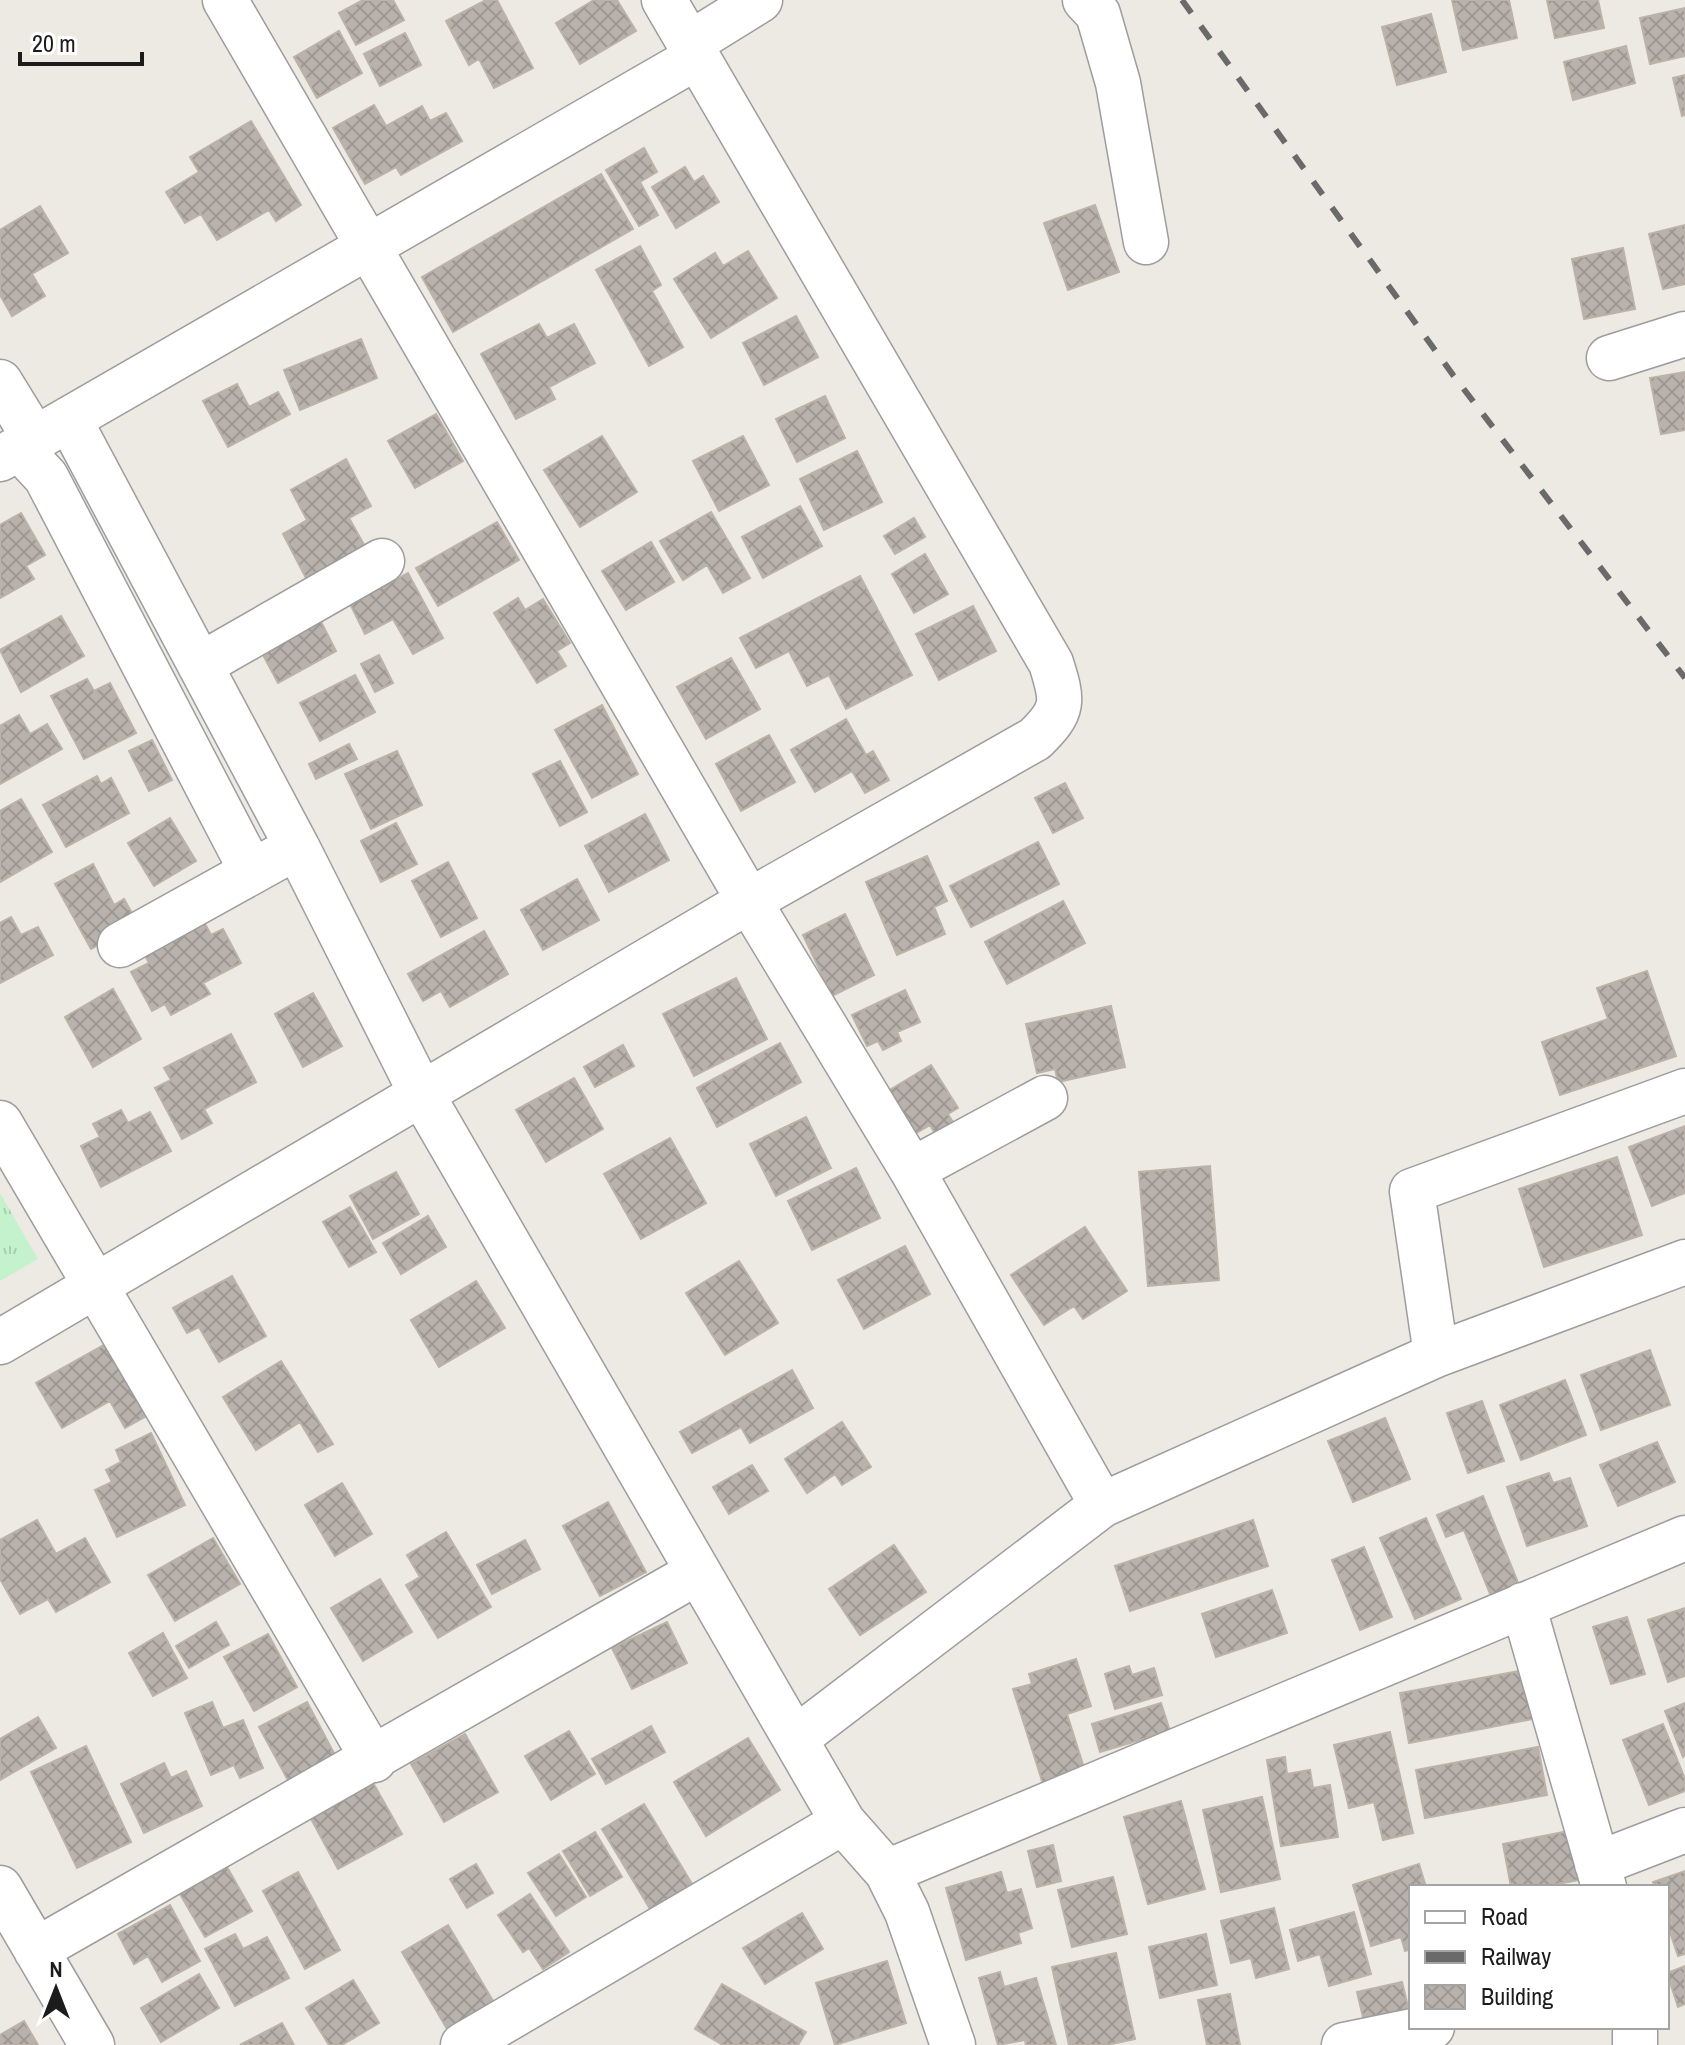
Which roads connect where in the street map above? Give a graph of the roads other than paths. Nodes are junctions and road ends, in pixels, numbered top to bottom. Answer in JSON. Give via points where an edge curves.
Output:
{"nodes":[{"id":1,"x":225,"y":0,"type":"edge"},
{"id":2,"x":664,"y":0,"type":"edge"},
{"id":3,"x":760,"y":0,"type":"edge"},
{"id":4,"x":1085,"y":0,"type":"edge"},
{"id":5,"x":693,"y":50,"type":"junction"},
{"id":6,"x":1146,"y":242,"type":"dead end"},
{"id":7,"x":368,"y":248,"type":"junction"},
{"id":8,"x":1685,"y":334,"type":"edge"},
{"id":9,"x":1609,"y":358,"type":"dead end"},
{"id":10,"x":0,"y":382,"type":"edge"},
{"id":11,"x":31,"y":441,"type":"edge"},
{"id":12,"x":382,"y":561,"type":"dead end"},
{"id":13,"x":200,"y":665,"type":"junction"},
{"id":14,"x":297,"y":847,"type":"junction"},
{"id":15,"x":252,"y":872,"type":"junction"},
{"id":16,"x":749,"y":901,"type":"junction"},
{"id":17,"x":120,"y":945,"type":"dead end"},
{"id":18,"x":1685,"y":1091,"type":"edge"},
{"id":19,"x":421,"y":1093,"type":"junction"},
{"id":20,"x":1045,"y":1098,"type":"dead end"},
{"id":21,"x":0,"y":1123,"type":"edge"},
{"id":22,"x":912,"y":1170,"type":"junction"},
{"id":23,"x":1685,"y":1262,"type":"edge"},
{"id":24,"x":95,"y":1286,"type":"junction"},
{"id":25,"x":0,"y":1342,"type":"edge"},
{"id":26,"x":1436,"y":1355,"type":"junction"},
{"id":27,"x":1102,"y":1505,"type":"junction"},
{"id":28,"x":1685,"y":1538,"type":"edge"},
{"id":29,"x":698,"y":1572,"type":"junction"},
{"id":30,"x":1523,"y":1605,"type":"junction"},
{"id":31,"x":795,"y":1739,"type":"junction"},
{"id":32,"x":374,"y":1760,"type":"junction"},
{"id":33,"x":843,"y":1822,"type":"junction"},
{"id":34,"x":1685,"y":1830,"type":"edge"},
{"id":35,"x":887,"y":1872,"type":"junction"},
{"id":36,"x":1601,"y":1875,"type":"edge"},
{"id":37,"x":0,"y":1888,"type":"edge"},
{"id":38,"x":36,"y":1950,"type":"junction"},
{"id":39,"x":1422,"y":2029,"type":"edge"},
{"id":40,"x":92,"y":2045,"type":"edge"},
{"id":41,"x":463,"y":2045,"type":"edge"},
{"id":42,"x":953,"y":2045,"type":"edge"},
{"id":43,"x":1344,"y":2045,"type":"edge"}],
"edges":[{"from":1,"to":7,"type":"street"},
{"from":2,"to":5,"type":"street"},
{"from":3,"to":5,"type":"street"},
{"from":4,"to":6,"type":"street","via":[[1098,14],[1118,83]]},
{"from":5,"to":7,"type":"street"},
{"from":5,"to":16,"type":"street","via":[[1051,663],[1061,695],[1056,718],[1035,739]]},
{"from":7,"to":11,"type":"street"},
{"from":7,"to":16,"type":"street"},
{"from":8,"to":9,"type":"street"},
{"from":10,"to":11,"type":"street"},
{"from":11,"to":13,"type":"street"},
{"from":11,"to":15,"type":"street"},
{"from":12,"to":13,"type":"street"},
{"from":13,"to":14,"type":"street"},
{"from":14,"to":15,"type":"street"},
{"from":14,"to":19,"type":"street"},
{"from":15,"to":17,"type":"street"},
{"from":16,"to":19,"type":"street"},
{"from":16,"to":22,"type":"street"},
{"from":18,"to":26,"type":"street","via":[[1412,1191]]},
{"from":19,"to":24,"type":"street"},
{"from":19,"to":29,"type":"street"},
{"from":20,"to":22,"type":"street"},
{"from":21,"to":24,"type":"street"},
{"from":22,"to":27,"type":"street"},
{"from":23,"to":26,"type":"street"},
{"from":24,"to":25,"type":"street"},
{"from":24,"to":32,"type":"street"},
{"from":26,"to":27,"type":"street"},
{"from":27,"to":31,"type":"street"},
{"from":28,"to":30,"type":"street"},
{"from":29,"to":31,"type":"street"},
{"from":29,"to":32,"type":"street"},
{"from":30,"to":35,"type":"street"},
{"from":30,"to":36,"type":"street"},
{"from":31,"to":33,"type":"street"},
{"from":32,"to":38,"type":"street"},
{"from":33,"to":35,"type":"street"},
{"from":33,"to":41,"type":"street"},
{"from":34,"to":36,"type":"street"},
{"from":35,"to":42,"type":"street","via":[[907,1912]]},
{"from":37,"to":38,"type":"street"},
{"from":38,"to":40,"type":"street"},
{"from":39,"to":43,"type":"street"}]}
